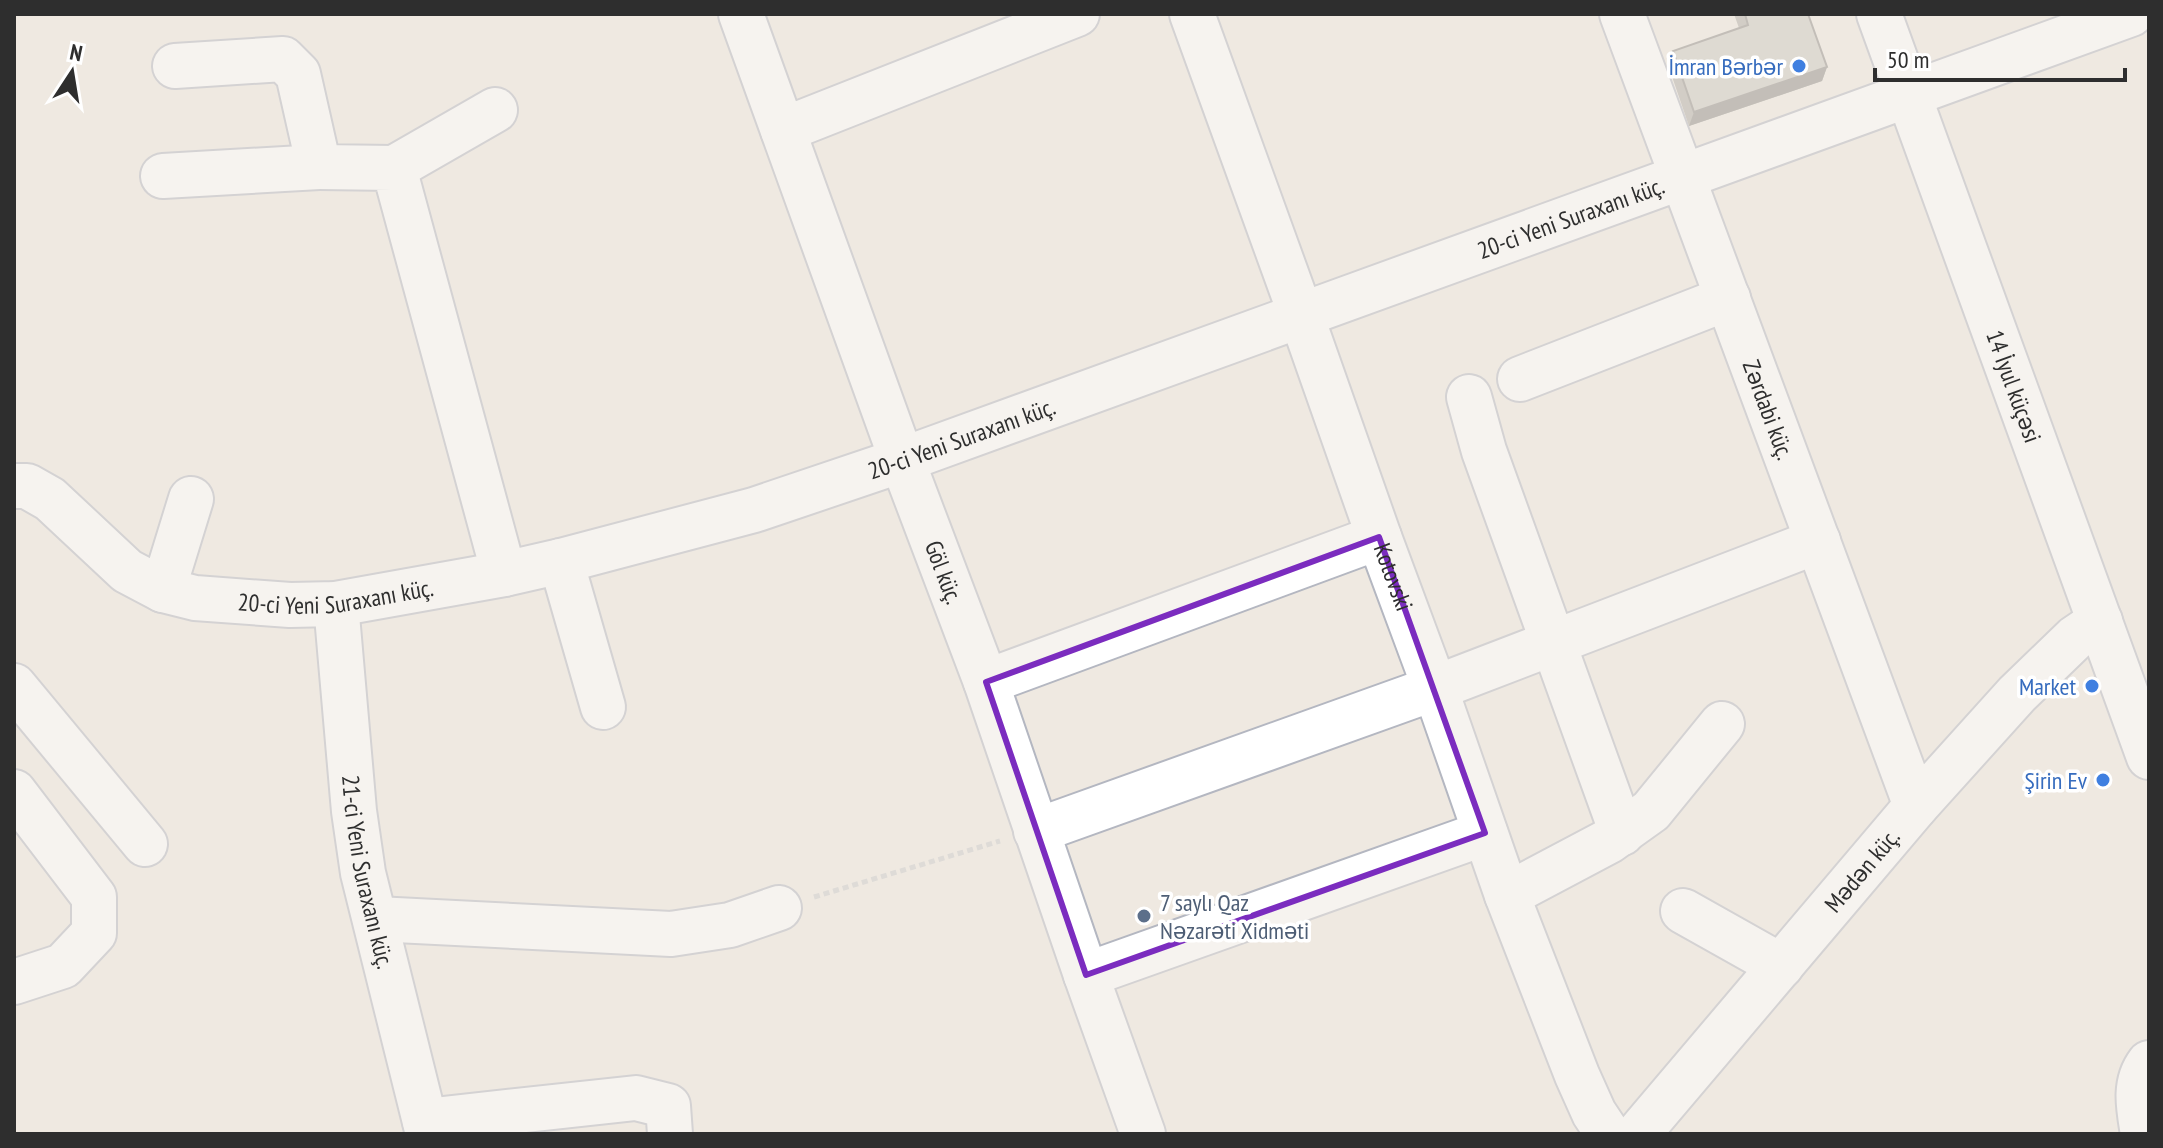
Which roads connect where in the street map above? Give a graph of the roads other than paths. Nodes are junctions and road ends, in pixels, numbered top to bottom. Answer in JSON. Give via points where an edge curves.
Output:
{"nodes":[{"id":1,"x":741,"y":14,"type":"edge"},
{"id":2,"x":1077,"y":14,"type":"edge"},
{"id":3,"x":1192,"y":14,"type":"edge"},
{"id":4,"x":1622,"y":14,"type":"edge"},
{"id":5,"x":1879,"y":14,"type":"edge"},
{"id":6,"x":2131,"y":14,"type":"edge"},
{"id":7,"x":175,"y":66,"type":"dead end"},
{"id":8,"x":1907,"y":94,"type":"junction"},
{"id":9,"x":495,"y":110,"type":"dead end"},
{"id":10,"x":783,"y":130,"type":"junction"},
{"id":11,"x":319,"y":167,"type":"junction"},
{"id":12,"x":394,"y":168,"type":"junction"},
{"id":13,"x":163,"y":176,"type":"dead end"},
{"id":14,"x":1683,"y":178,"type":"junction"},
{"id":15,"x":1728,"y":298,"type":"junction"},
{"id":16,"x":1301,"y":315,"type":"junction"},
{"id":17,"x":1520,"y":379,"type":"dead end"},
{"id":18,"x":1469,"y":397,"type":"dead end"},
{"id":19,"x":902,"y":460,"type":"junction"},
{"id":20,"x":14,"y":486,"type":"edge"},
{"id":21,"x":191,"y":499,"type":"dead end"},
{"id":22,"x":1379,"y":537,"type":"junction"},
{"id":23,"x":1818,"y":541,"type":"junction"},
{"id":24,"x":561,"y":561,"type":"junction"},
{"id":25,"x":504,"y":574,"type":"junction"},
{"id":26,"x":163,"y":590,"type":"junction"},
{"id":27,"x":336,"y":604,"type":"junction"},
{"id":28,"x":2100,"y":621,"type":"junction"},
{"id":29,"x":1553,"y":642,"type":"junction"},
{"id":30,"x":986,"y":682,"type":"junction"},
{"id":31,"x":14,"y":686,"type":"edge"},
{"id":32,"x":1435,"y":688,"type":"junction"},
{"id":33,"x":603,"y":707,"type":"dead end"},
{"id":34,"x":1722,"y":724,"type":"dead end"},
{"id":35,"x":2146,"y":735,"type":"edge"},
{"id":36,"x":14,"y":792,"type":"edge"},
{"id":37,"x":1916,"y":806,"type":"junction"},
{"id":38,"x":1036,"y":831,"type":"junction"},
{"id":39,"x":1485,"y":833,"type":"junction"},
{"id":40,"x":1622,"y":833,"type":"junction"},
{"id":41,"x":145,"y":844,"type":"dead end"},
{"id":42,"x":1507,"y":895,"type":"junction"},
{"id":43,"x":779,"y":908,"type":"road end"},
{"id":44,"x":1683,"y":911,"type":"dead end"},
{"id":45,"x":376,"y":919,"type":"junction"},
{"id":46,"x":1781,"y":966,"type":"junction"},
{"id":47,"x":1086,"y":975,"type":"junction"},
{"id":48,"x":14,"y":982,"type":"edge"},
{"id":49,"x":2149,"y":1063,"type":"edge"},
{"id":50,"x":426,"y":1128,"type":"edge"},
{"id":51,"x":670,"y":1134,"type":"edge"},
{"id":52,"x":1143,"y":1134,"type":"edge"},
{"id":53,"x":1608,"y":1134,"type":"edge"},
{"id":54,"x":1638,"y":1134,"type":"edge"},
{"id":55,"x":2143,"y":1134,"type":"edge"}],
"edges":[{"from":1,"to":10,"type":"street","name":"Göl küç."},
{"from":2,"to":10,"type":"street"},
{"from":3,"to":16,"type":"street","name":"Kotovski"},
{"from":4,"to":14,"type":"street","name":"Zərdabi küç."},
{"from":5,"to":8,"type":"street","name":"14 İyul küçəsi"},
{"from":6,"to":8,"type":"street","name":"20-ci Yeni Suraxanı küç."},
{"from":7,"to":11,"type":"street","via":[[283,59],[298,74]]},
{"from":8,"to":14,"type":"street","name":"20-ci Yeni Suraxanı küç."},
{"from":8,"to":28,"type":"street","name":"14 İyul küçəsi"},
{"from":9,"to":12,"type":"street"},
{"from":10,"to":19,"type":"street","name":"Göl küç."},
{"from":11,"to":12,"type":"street"},
{"from":11,"to":13,"type":"street"},
{"from":12,"to":25,"type":"street"},
{"from":14,"to":15,"type":"street","name":"Zərdabi küç."},
{"from":14,"to":16,"type":"street","name":"20-ci Yeni Suraxanı küç."},
{"from":15,"to":17,"type":"street"},
{"from":15,"to":23,"type":"street","name":"Zərdabi küç."},
{"from":16,"to":19,"type":"street","name":"20-ci Yeni Suraxanı küç."},
{"from":16,"to":22,"type":"street","name":"Kotovski"},
{"from":18,"to":29,"type":"street"},
{"from":19,"to":24,"type":"street","name":"20-ci Yeni Suraxanı küç.","via":[[754,510]]},
{"from":19,"to":30,"type":"street","name":"Göl küç."},
{"from":20,"to":26,"type":"street","name":"20-ci Yeni Suraxanı küç.","via":[[27,486],[50,499],[127,571]]},
{"from":21,"to":26,"type":"street"},
{"from":22,"to":30,"type":"street"},
{"from":22,"to":32,"type":"street","name":"Kotovski"},
{"from":23,"to":29,"type":"street"},
{"from":23,"to":37,"type":"street","name":"Zərdabi küç."},
{"from":24,"to":25,"type":"street","name":"20-ci Yeni Suraxanı küç."},
{"from":24,"to":33,"type":"street"},
{"from":25,"to":27,"type":"street","name":"20-ci Yeni Suraxanı küç."},
{"from":26,"to":27,"type":"street","name":"20-ci Yeni Suraxanı küç.","via":[[195,598]]},
{"from":27,"to":45,"type":"street","name":"21-ci Yeni Suraxanı küç.","via":[[354,811]]},
{"from":28,"to":35,"type":"street","name":"14 İyul küçəsi"},
{"from":28,"to":37,"type":"street","name":"Mədən küç.","via":[[2055,655]]},
{"from":29,"to":32,"type":"street"},
{"from":29,"to":40,"type":"street"},
{"from":30,"to":38,"type":"street","name":"Göl küç."},
{"from":31,"to":41,"type":"street"},
{"from":32,"to":38,"type":"street"},
{"from":32,"to":39,"type":"street","name":"Kotovski"},
{"from":34,"to":40,"type":"street","via":[[1651,811]]},
{"from":36,"to":48,"type":"street","via":[[94,897],[94,933],[63,966]]},
{"from":37,"to":46,"type":"street","name":"Mədən küç."},
{"from":38,"to":47,"type":"street","name":"Göl küç."},
{"from":39,"to":42,"type":"street","name":"Kotovski"},
{"from":39,"to":47,"type":"street"},
{"from":40,"to":42,"type":"street"},
{"from":42,"to":53,"type":"street","name":"Kotovski","via":[[1577,1075]]},
{"from":43,"to":45,"type":"street","via":[[730,925],[671,934]]},
{"from":44,"to":46,"type":"street"},
{"from":45,"to":50,"type":"street","name":"21-ci Yeni Suraxanı küç."},
{"from":46,"to":54,"type":"street","name":"Mədən küç."},
{"from":47,"to":52,"type":"street","name":"Göl küç."},
{"from":49,"to":55,"type":"street","via":[[2138,1082]]},
{"from":50,"to":51,"type":"street","via":[[636,1098],[668,1106]]}]}
